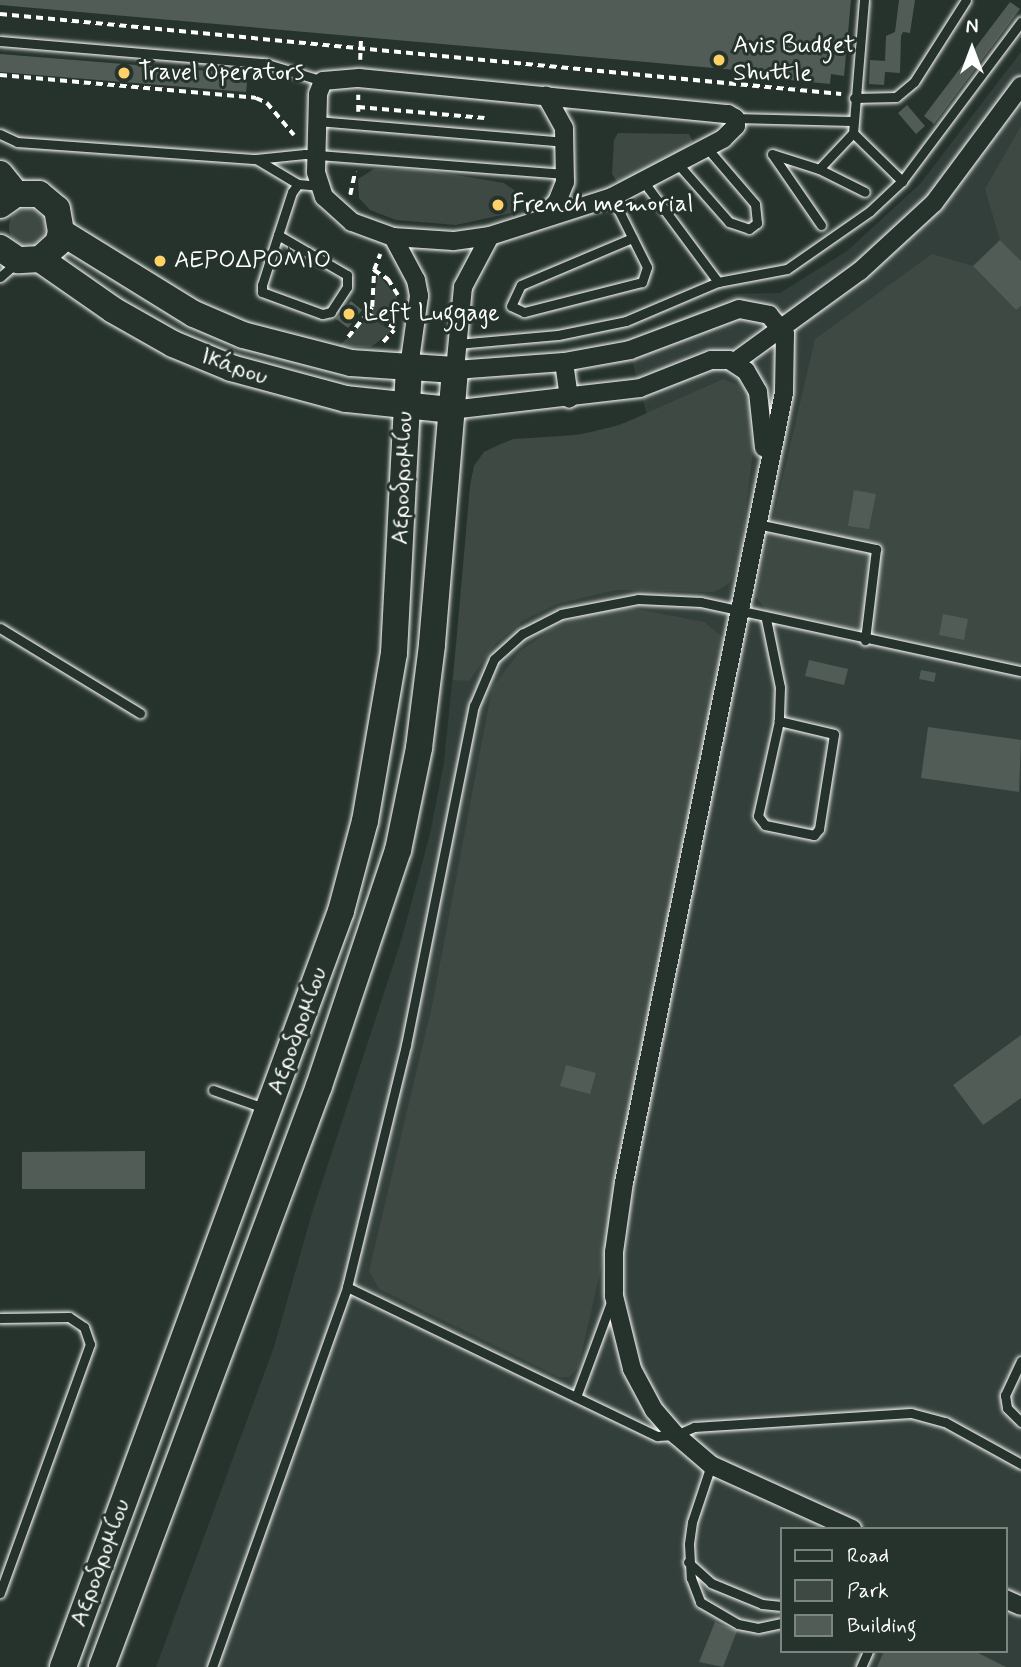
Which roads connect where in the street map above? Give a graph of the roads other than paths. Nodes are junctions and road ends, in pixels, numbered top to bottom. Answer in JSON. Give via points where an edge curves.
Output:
{"nodes":[{"id":1,"x":864,"y":0,"type":"edge"},
{"id":2,"x":966,"y":0,"type":"edge"},
{"id":3,"x":1021,"y":22,"type":"edge"},
{"id":4,"x":0,"y":41,"type":"edge"},
{"id":5,"x":323,"y":81,"type":"junction"},
{"id":6,"x":1021,"y":86,"type":"edge"},
{"id":7,"x":546,"y":96,"type":"junction"},
{"id":8,"x":854,"y":98,"type":"junction"},
{"id":9,"x":735,"y":118,"type":"junction"},
{"id":10,"x":317,"y":121,"type":"junction"},
{"id":11,"x":851,"y":121,"type":"junction"},
{"id":12,"x":853,"y":133,"type":"junction"},
{"id":13,"x":0,"y":134,"type":"edge"},
{"id":14,"x":566,"y":142,"type":"junction"},
{"id":15,"x":707,"y":147,"type":"junction"},
{"id":16,"x":316,"y":155,"type":"junction"},
{"id":17,"x":257,"y":159,"type":"junction"},
{"id":18,"x":677,"y":163,"type":"junction"},
{"id":19,"x":818,"y":169,"type":"junction"},
{"id":20,"x":565,"y":174,"type":"junction"},
{"id":21,"x":643,"y":181,"type":"junction"},
{"id":22,"x":902,"y":181,"type":"junction"},
{"id":23,"x":298,"y":184,"type":"junction"},
{"id":24,"x":319,"y":186,"type":"junction"},
{"id":25,"x":5,"y":191,"type":"edge"},
{"id":26,"x":865,"y":192,"type":"dead end"},
{"id":27,"x":612,"y":197,"type":"junction"},
{"id":28,"x":538,"y":220,"type":"junction"},
{"id":29,"x":821,"y":225,"type":"dead end"},
{"id":30,"x":61,"y":232,"type":"junction"},
{"id":31,"x":278,"y":235,"type":"junction"},
{"id":32,"x":490,"y":236,"type":"junction"},
{"id":33,"x":393,"y":237,"type":"junction"},
{"id":34,"x":632,"y":238,"type":"junction"},
{"id":35,"x":15,"y":261,"type":"edge"},
{"id":36,"x":718,"y":282,"type":"junction"},
{"id":37,"x":780,"y":325,"type":"junction"},
{"id":38,"x":457,"y":344,"type":"junction"},
{"id":39,"x":736,"y":361,"type":"junction"},
{"id":40,"x":564,"y":362,"type":"junction"},
{"id":41,"x":409,"y":367,"type":"junction"},
{"id":42,"x":455,"y":370,"type":"junction"},
{"id":43,"x":569,"y":399,"type":"junction"},
{"id":44,"x":405,"y":407,"type":"junction"},
{"id":45,"x":452,"y":410,"type":"junction"},
{"id":46,"x":764,"y":483,"type":"junction"},
{"id":47,"x":757,"y":524,"type":"junction"},
{"id":48,"x":739,"y":612,"type":"junction"},
{"id":49,"x":766,"y":619,"type":"junction"},
{"id":50,"x":0,"y":628,"type":"edge"},
{"id":51,"x":865,"y":640,"type":"junction"},
{"id":52,"x":1021,"y":671,"type":"edge"},
{"id":53,"x":140,"y":712,"type":"dead end"},
{"id":54,"x":779,"y":721,"type":"junction"},
{"id":55,"x":213,"y":1090,"type":"dead end"},
{"id":56,"x":269,"y":1110,"type":"junction"},
{"id":57,"x":347,"y":1287,"type":"junction"},
{"id":58,"x":614,"y":1296,"type":"junction"},
{"id":59,"x":0,"y":1318,"type":"edge"},
{"id":60,"x":1021,"y":1361,"type":"edge"},
{"id":61,"x":576,"y":1397,"type":"junction"},
{"id":62,"x":1021,"y":1422,"type":"edge"},
{"id":63,"x":676,"y":1435,"type":"junction"},
{"id":64,"x":1021,"y":1464,"type":"edge"},
{"id":65,"x":711,"y":1465,"type":"junction"},
{"id":66,"x":848,"y":1527,"type":"edge"},
{"id":67,"x":688,"y":1562,"type":"junction"},
{"id":68,"x":0,"y":1593,"type":"edge"},
{"id":69,"x":780,"y":1606,"type":"edge"},
{"id":70,"x":780,"y":1623,"type":"edge"},
{"id":71,"x":63,"y":1667,"type":"edge"},
{"id":72,"x":102,"y":1667,"type":"edge"},
{"id":73,"x":212,"y":1667,"type":"edge"}],
"edges":[{"from":1,"to":8,"type":"lane"},
{"from":2,"to":8,"type":"lane","via":[[914,82],[896,97]]},
{"from":3,"to":22,"type":"lane"},
{"from":4,"to":5,"type":"lane","via":[[264,63]]},
{"from":5,"to":7,"type":"street","via":[[339,77]]},
{"from":5,"to":10,"type":"street"},
{"from":6,"to":37,"type":"street","via":[[934,203],[860,271]]},
{"from":7,"to":9,"type":"street"},
{"from":7,"to":14,"type":"street","via":[[561,119]]},
{"from":8,"to":11,"type":"lane"},
{"from":9,"to":11,"type":"lane"},
{"from":9,"to":15,"type":"street","via":[[732,132]]},
{"from":10,"to":14,"type":"lane"},
{"from":10,"to":16,"type":"street"},
{"from":11,"to":12,"type":"lane"},
{"from":12,"to":19,"type":"lane"},
{"from":12,"to":22,"type":"lane"},
{"from":13,"to":17,"type":"lane","via":[[17,142]]},
{"from":14,"to":20,"type":"street"},
{"from":15,"to":18,"type":"street"},
{"from":15,"to":18,"type":"lane","via":[[755,204],[757,223],[749,229],[729,222]]},
{"from":16,"to":17,"type":"lane"},
{"from":16,"to":20,"type":"lane"},
{"from":16,"to":24,"type":"street"},
{"from":17,"to":23,"type":"lane"},
{"from":18,"to":21,"type":"street"},
{"from":19,"to":26,"type":"lane"},
{"from":19,"to":29,"type":"lane","via":[[778,153],[771,157]]},
{"from":20,"to":28,"type":"street","via":[[562,193]]},
{"from":21,"to":27,"type":"street"},
{"from":21,"to":36,"type":"lane"},
{"from":22,"to":36,"type":"lane","via":[[836,237],[787,270]]},
{"from":23,"to":24,"type":"lane"},
{"from":23,"to":31,"type":"lane"},
{"from":24,"to":33,"type":"street","via":[[324,197],[352,222]]},
{"from":25,"to":30,"type":"main road","via":[[39,194],[49,200],[61,220]]},
{"from":27,"to":28,"type":"street"},
{"from":27,"to":34,"type":"lane"},
{"from":28,"to":32,"type":"street"},
{"from":30,"to":35,"type":"main road","via":[[58,243]]},
{"from":30,"to":41,"type":"main road","name":"Ικάρου","via":[[183,308],[243,335],[351,363]]},
{"from":31,"to":31,"type":"lane","via":[[347,275],[347,287],[331,312],[322,314],[262,292]]},
{"from":32,"to":33,"type":"street","via":[[453,241]]},
{"from":32,"to":38,"type":"street","via":[[463,287]]},
{"from":33,"to":41,"type":"street","via":[[416,280],[419,296]]},
{"from":34,"to":34,"type":"lane","via":[[647,267],[642,282],[524,312],[510,306],[521,285]]},
{"from":35,"to":44,"type":"main road","name":"Ικάρου","via":[[173,344],[231,368],[346,399]]},
{"from":36,"to":38,"type":"lane","via":[[626,321],[558,335]]},
{"from":37,"to":39,"type":"street"},
{"from":37,"to":40,"type":"street","via":[[754,309],[739,309],[630,350]]},
{"from":37,"to":46,"type":"street","via":[[787,345],[785,381]]},
{"from":38,"to":42,"type":"street"},
{"from":39,"to":43,"type":"street","via":[[711,360],[640,388]]},
{"from":39,"to":46,"type":"street","via":[[758,392]]},
{"from":40,"to":42,"type":"street"},
{"from":40,"to":43,"type":"street"},
{"from":41,"to":42,"type":"main road","name":"Ικάρου"},
{"from":41,"to":44,"type":"main road","name":"Αεροδρομίου"},
{"from":42,"to":45,"type":"main road","name":"Αεροδρομίου"},
{"from":43,"to":45,"type":"street"},
{"from":44,"to":45,"type":"main road","name":"Ικάρου"},
{"from":44,"to":56,"type":"main road","name":"Αεροδρομίου","via":[[400,580],[382,743],[341,911]]},
{"from":45,"to":72,"type":"main road","name":"Αεροδρομίου","via":[[419,748],[397,850],[319,1086]]},
{"from":46,"to":47,"type":"street"},
{"from":47,"to":48,"type":"street"},
{"from":47,"to":51,"type":"lane","via":[[876,549]]},
{"from":48,"to":49,"type":"lane"},
{"from":48,"to":57,"type":"lane","via":[[701,602],[638,599],[578,609],[522,634],[485,674],[474,706],[407,1045]]},
{"from":48,"to":58,"type":"street","via":[[624,1182]]},
{"from":49,"to":51,"type":"lane"},
{"from":49,"to":54,"type":"lane","via":[[780,687]]},
{"from":50,"to":53,"type":"lane"},
{"from":51,"to":52,"type":"lane"},
{"from":54,"to":54,"type":"lane","via":[[758,816],[765,825],[814,835],[819,829],[834,734]]},
{"from":55,"to":56,"type":"lane"},
{"from":56,"to":71,"type":"main road","name":"Αεροδρομίου"},
{"from":57,"to":61,"type":"lane"},
{"from":57,"to":73,"type":"lane"},
{"from":58,"to":61,"type":"lane"},
{"from":58,"to":63,"type":"street","via":[[632,1369],[654,1410]]},
{"from":59,"to":68,"type":"lane","via":[[69,1317],[84,1327],[90,1344]]},
{"from":60,"to":62,"type":"lane","via":[[1005,1395],[1007,1408]]},
{"from":61,"to":63,"type":"lane","via":[[651,1434]]},
{"from":63,"to":64,"type":"lane","via":[[694,1427],[911,1413],[945,1422]]},
{"from":63,"to":65,"type":"street"},
{"from":65,"to":66,"type":"street"},
{"from":65,"to":67,"type":"lane","via":[[692,1522]]},
{"from":67,"to":69,"type":"lane","via":[[711,1583],[762,1604]]},
{"from":67,"to":70,"type":"lane","via":[[694,1589],[709,1611],[758,1628]]}]}
